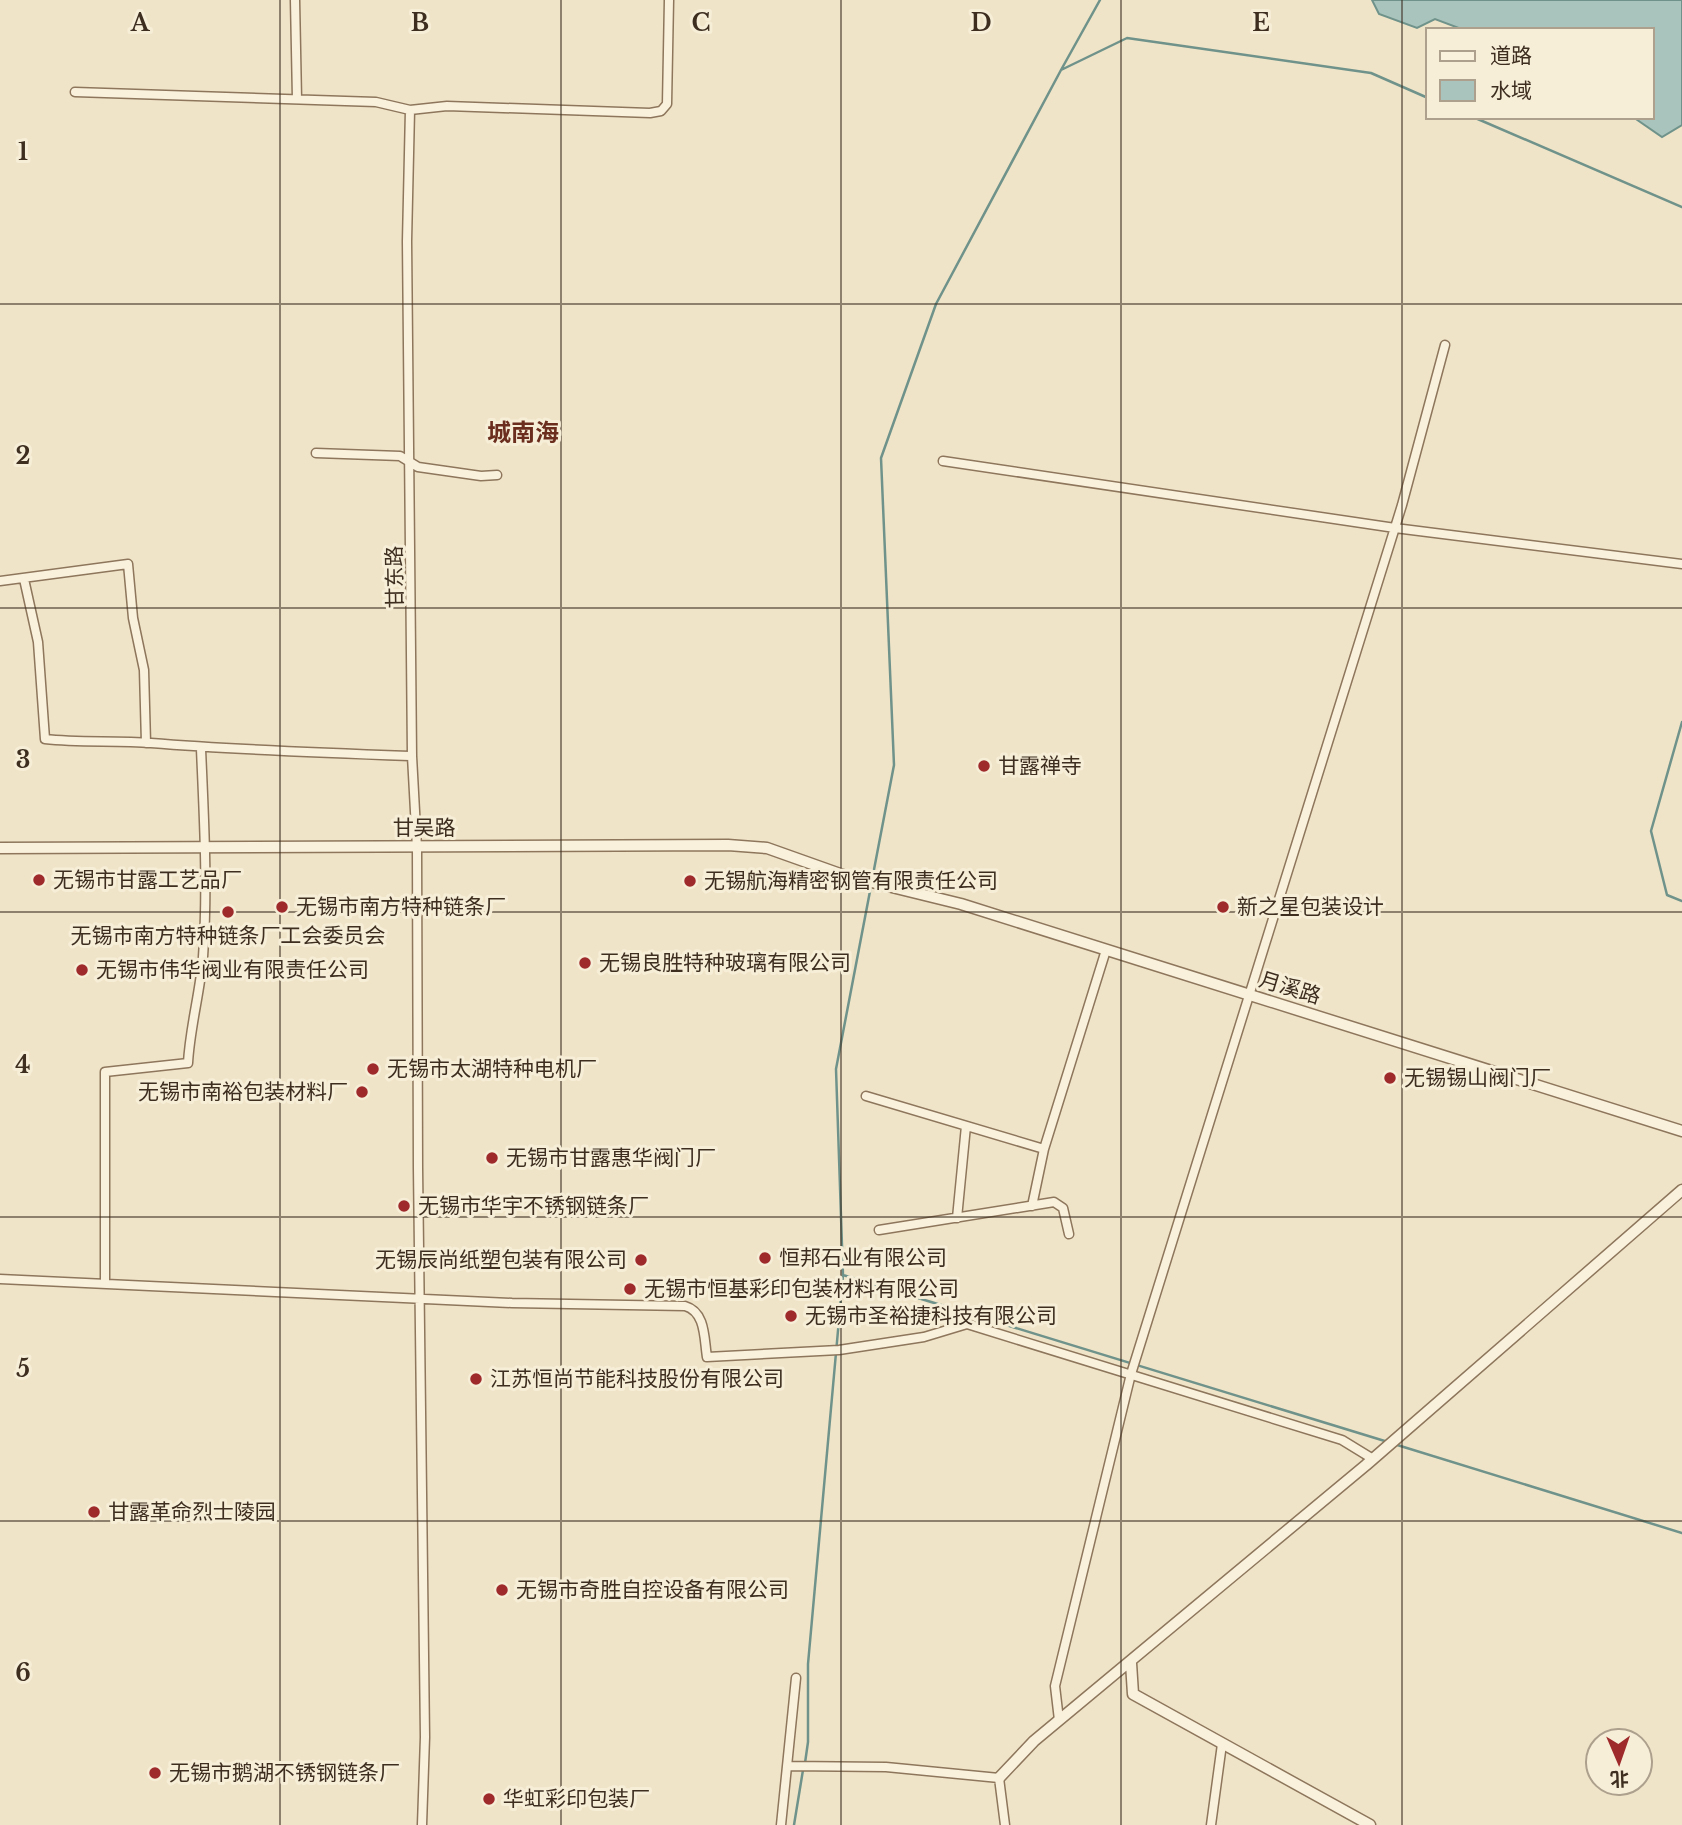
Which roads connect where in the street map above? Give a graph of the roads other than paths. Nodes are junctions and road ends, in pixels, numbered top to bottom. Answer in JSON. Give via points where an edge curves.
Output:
{"nodes":[{"id":1,"x":295,"y":0,"type":"edge"},
{"id":2,"x":670,"y":0,"type":"edge"},
{"id":3,"x":75,"y":92,"type":"dead end"},
{"id":4,"x":297,"y":99,"type":"junction"},
{"id":5,"x":410,"y":110,"type":"junction"},
{"id":6,"x":1445,"y":345,"type":"dead end"},
{"id":7,"x":316,"y":453,"type":"dead end"},
{"id":8,"x":943,"y":461,"type":"dead end"},
{"id":9,"x":411,"y":462,"type":"junction"},
{"id":10,"x":497,"y":475,"type":"dead end"},
{"id":11,"x":1395,"y":528,"type":"junction"},
{"id":12,"x":1682,"y":564,"type":"edge"},
{"id":13,"x":24,"y":579,"type":"junction"},
{"id":14,"x":0,"y":581,"type":"edge"},
{"id":15,"x":146,"y":743,"type":"junction"},
{"id":16,"x":201,"y":749,"type":"junction"},
{"id":17,"x":412,"y":757,"type":"junction"},
{"id":18,"x":417,"y":847,"type":"junction"},
{"id":19,"x":0,"y":848,"type":"edge"},
{"id":20,"x":205,"y":848,"type":"junction"},
{"id":21,"x":886,"y":887,"type":"joint"},
{"id":22,"x":1106,"y":950,"type":"junction"},
{"id":23,"x":1250,"y":995,"type":"junction"},
{"id":24,"x":866,"y":1096,"type":"dead end"},
{"id":25,"x":966,"y":1126,"type":"junction"},
{"id":26,"x":1682,"y":1131,"type":"edge"},
{"id":27,"x":1044,"y":1149,"type":"junction"},
{"id":28,"x":1682,"y":1190,"type":"edge"},
{"id":29,"x":1032,"y":1206,"type":"junction"},
{"id":30,"x":957,"y":1218,"type":"junction"},
{"id":31,"x":879,"y":1230,"type":"dead end"},
{"id":32,"x":1069,"y":1234,"type":"dead end"},
{"id":33,"x":0,"y":1279,"type":"edge"},
{"id":34,"x":105,"y":1282,"type":"junction"},
{"id":35,"x":420,"y":1297,"type":"junction"},
{"id":36,"x":1131,"y":1371,"type":"junction"},
{"id":37,"x":1373,"y":1459,"type":"junction"},
{"id":38,"x":1131,"y":1663,"type":"junction"},
{"id":39,"x":796,"y":1678,"type":"dead end"},
{"id":40,"x":1059,"y":1720,"type":"junction"},
{"id":41,"x":1222,"y":1744,"type":"junction"},
{"id":42,"x":794,"y":1766,"type":"junction"},
{"id":43,"x":999,"y":1778,"type":"junction"},
{"id":44,"x":422,"y":1825,"type":"edge"},
{"id":45,"x":781,"y":1825,"type":"edge"},
{"id":46,"x":1005,"y":1825,"type":"edge"},
{"id":47,"x":1211,"y":1825,"type":"edge"},
{"id":48,"x":1370,"y":1825,"type":"edge"}],
"edges":[{"from":1,"to":4,"type":"street"},
{"from":2,"to":5,"type":"street","via":[[667,104],[661,110],[447,106]]},
{"from":3,"to":4,"type":"street"},
{"from":4,"to":5,"type":"street","via":[[376,102]]},
{"from":5,"to":9,"type":"street","name":"甘东路"},
{"from":6,"to":11,"type":"street"},
{"from":7,"to":9,"type":"street","via":[[400,456]]},
{"from":8,"to":11,"type":"street"},
{"from":9,"to":10,"type":"street","via":[[444,471]]},
{"from":9,"to":17,"type":"street","name":"甘东路"},
{"from":11,"to":12,"type":"street"},
{"from":11,"to":23,"type":"street"},
{"from":13,"to":14,"type":"street"},
{"from":13,"to":15,"type":"street","via":[[38,642],[45,739]]},
{"from":13,"to":15,"type":"street","via":[[128,564],[144,670]]},
{"from":15,"to":16,"type":"street"},
{"from":16,"to":17,"type":"street"},
{"from":16,"to":20,"type":"street"},
{"from":17,"to":18,"type":"street","name":"甘东路"},
{"from":18,"to":20,"type":"street","name":"甘吴路"},
{"from":18,"to":21,"type":"street","name":"甘吴路","via":[[767,848]]},
{"from":18,"to":35,"type":"street","name":"甘东路"},
{"from":19,"to":20,"type":"street","name":"甘吴路"},
{"from":20,"to":34,"type":"street","via":[[203,958],[188,1063],[105,1072]]},
{"from":21,"to":22,"type":"street","name":"月溪路","via":[[961,904]]},
{"from":22,"to":23,"type":"street","name":"月溪路"},
{"from":22,"to":27,"type":"street"},
{"from":23,"to":26,"type":"street","name":"月溪路"},
{"from":23,"to":36,"type":"street"},
{"from":24,"to":25,"type":"street"},
{"from":25,"to":27,"type":"street"},
{"from":25,"to":30,"type":"street"},
{"from":27,"to":29,"type":"street"},
{"from":28,"to":37,"type":"street"},
{"from":29,"to":30,"type":"street"},
{"from":29,"to":32,"type":"street","via":[[1060,1203]]},
{"from":30,"to":31,"type":"street"},
{"from":33,"to":34,"type":"street"},
{"from":34,"to":35,"type":"street"},
{"from":35,"to":36,"type":"street","via":[[685,1306],[700,1317],[706,1357],[818,1353],[924,1337],[967,1324]]},
{"from":35,"to":44,"type":"street","name":"甘东路"},
{"from":36,"to":37,"type":"street","via":[[1342,1440]]},
{"from":36,"to":40,"type":"street","via":[[1055,1686]]},
{"from":37,"to":38,"type":"street"},
{"from":38,"to":40,"type":"street"},
{"from":38,"to":41,"type":"street","via":[[1133,1694]]},
{"from":39,"to":42,"type":"street"},
{"from":40,"to":43,"type":"street"},
{"from":41,"to":47,"type":"street"},
{"from":41,"to":48,"type":"street"},
{"from":42,"to":43,"type":"street","via":[[886,1767]]},
{"from":42,"to":45,"type":"street"},
{"from":43,"to":46,"type":"street"}]}
